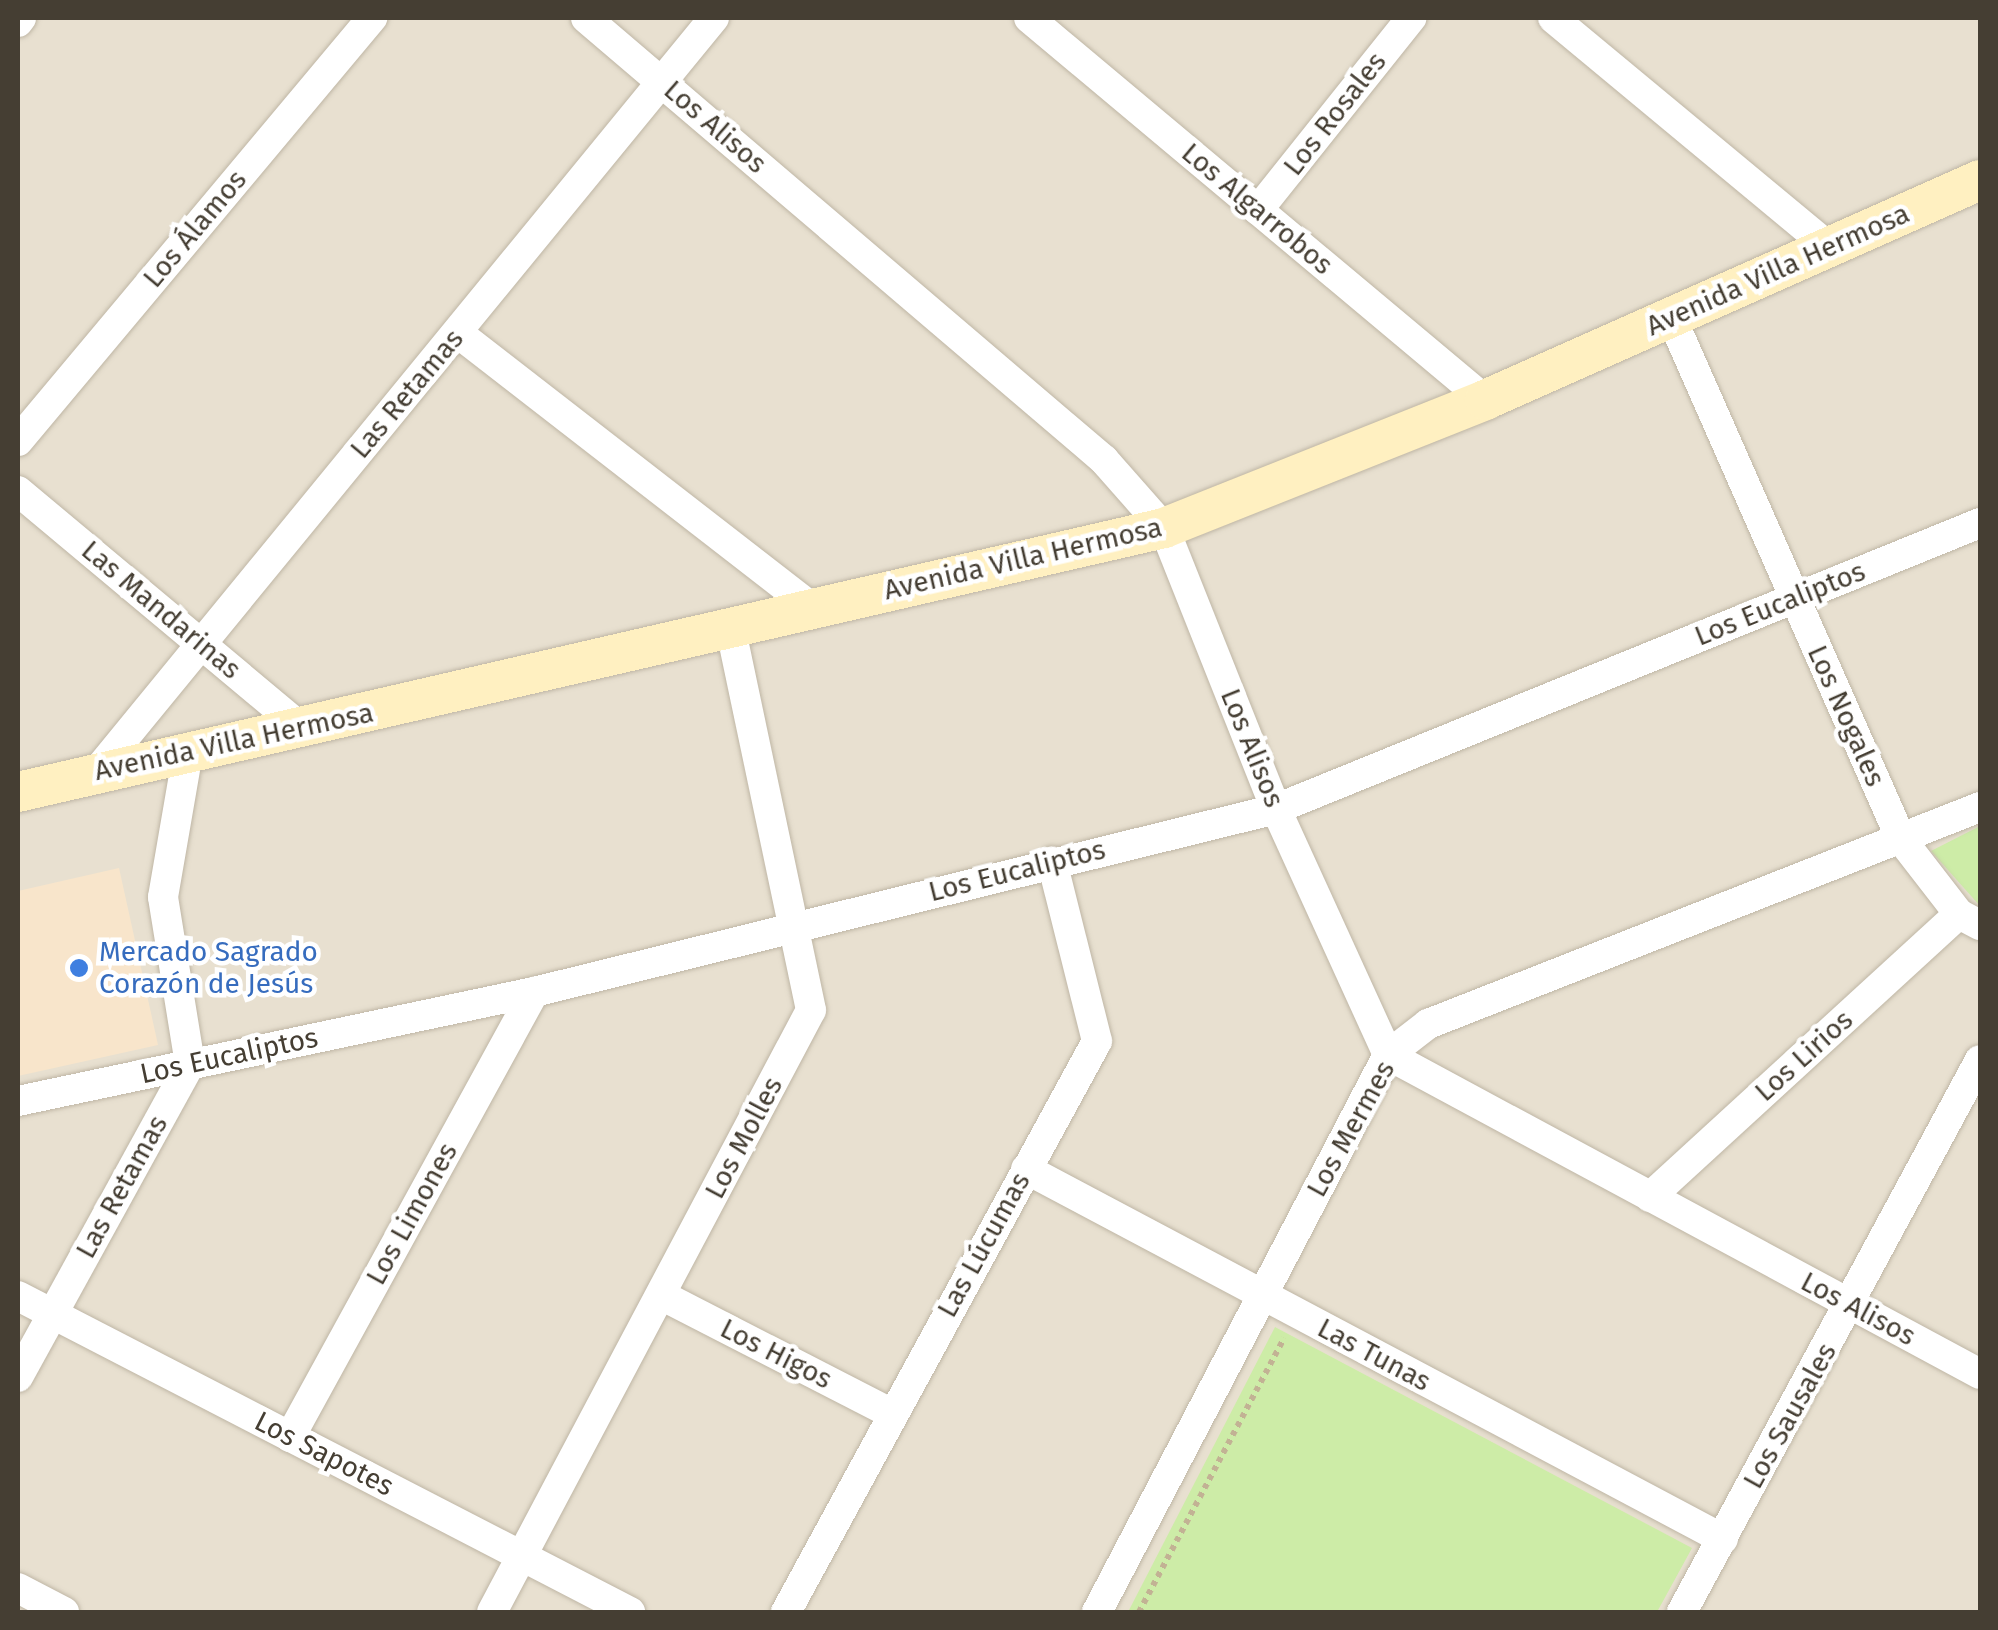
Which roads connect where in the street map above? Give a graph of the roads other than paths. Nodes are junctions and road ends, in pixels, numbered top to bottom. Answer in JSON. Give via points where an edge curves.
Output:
{"nodes":[{"id":1,"x":372,"y":18,"type":"edge"},
{"id":2,"x":586,"y":18,"type":"edge"},
{"id":3,"x":714,"y":18,"type":"edge"},
{"id":4,"x":1029,"y":18,"type":"edge"},
{"id":5,"x":1411,"y":18,"type":"edge"},
{"id":6,"x":1553,"y":18,"type":"edge"},
{"id":7,"x":662,"y":82,"type":"junction"},
{"id":8,"x":1980,"y":180,"type":"edge"},
{"id":9,"x":1258,"y":210,"type":"junction"},
{"id":10,"x":1828,"y":246,"type":"junction"},
{"id":11,"x":1672,"y":319,"type":"junction"},
{"id":12,"x":458,"y":333,"type":"junction"},
{"id":13,"x":1485,"y":400,"type":"junction"},
{"id":14,"x":18,"y":441,"type":"edge"},
{"id":15,"x":18,"y":491,"type":"edge"},
{"id":16,"x":1980,"y":523,"type":"edge"},
{"id":17,"x":1164,"y":528,"type":"junction"},
{"id":18,"x":1792,"y":599,"type":"junction"},
{"id":19,"x":812,"y":608,"type":"junction"},
{"id":20,"x":730,"y":626,"type":"junction"},
{"id":21,"x":199,"y":642,"type":"junction"},
{"id":22,"x":304,"y":730,"type":"junction"},
{"id":23,"x":188,"y":752,"type":"junction"},
{"id":24,"x":98,"y":770,"type":"junction"},
{"id":25,"x":18,"y":792,"type":"edge"},
{"id":26,"x":1980,"y":807,"type":"edge"},
{"id":27,"x":1276,"y":809,"type":"junction"},
{"id":28,"x":1901,"y":839,"type":"junction"},
{"id":29,"x":1052,"y":862,"type":"junction"},
{"id":30,"x":1970,"y":919,"type":"edge"},
{"id":31,"x":790,"y":926,"type":"junction"},
{"id":32,"x":534,"y":992,"type":"junction"},
{"id":33,"x":1388,"y":1055,"type":"junction"},
{"id":34,"x":1980,"y":1060,"type":"edge"},
{"id":35,"x":190,"y":1064,"type":"junction"},
{"id":36,"x":18,"y":1100,"type":"edge"},
{"id":37,"x":1026,"y":1169,"type":"junction"},
{"id":38,"x":1650,"y":1197,"type":"junction"},
{"id":39,"x":661,"y":1295,"type":"junction"},
{"id":40,"x":1262,"y":1295,"type":"junction"},
{"id":41,"x":18,"y":1296,"type":"edge"},
{"id":42,"x":1850,"y":1305,"type":"junction"},
{"id":43,"x":51,"y":1314,"type":"junction"},
{"id":44,"x":1980,"y":1374,"type":"edge"},
{"id":45,"x":18,"y":1377,"type":"edge"},
{"id":46,"x":891,"y":1413,"type":"junction"},
{"id":47,"x":290,"y":1437,"type":"junction"},
{"id":48,"x":1723,"y":1539,"type":"junction"},
{"id":49,"x":523,"y":1556,"type":"junction"},
{"id":50,"x":18,"y":1588,"type":"edge"},
{"id":51,"x":64,"y":1612,"type":"edge"},
{"id":52,"x":492,"y":1612,"type":"edge"},
{"id":53,"x":630,"y":1612,"type":"edge"},
{"id":54,"x":786,"y":1612,"type":"edge"},
{"id":55,"x":1097,"y":1612,"type":"edge"},
{"id":56,"x":1682,"y":1612,"type":"edge"}],
"edges":[{"from":1,"to":14,"type":"street","name":"Los Álamos"},
{"from":2,"to":7,"type":"street","name":"Los Alisos"},
{"from":3,"to":7,"type":"street","name":"Las Retamas"},
{"from":4,"to":9,"type":"street","name":"Los Algarrobos"},
{"from":5,"to":9,"type":"street","name":"Los Rosales"},
{"from":6,"to":10,"type":"street"},
{"from":7,"to":12,"type":"street","name":"Las Retamas"},
{"from":7,"to":17,"type":"street","name":"Los Alisos","via":[[1104,460]]},
{"from":8,"to":10,"type":"main road","name":"Avenida Villa Hermosa"},
{"from":9,"to":13,"type":"street","name":"Los Algarrobos"},
{"from":10,"to":11,"type":"main road","name":"Avenida Villa Hermosa"},
{"from":11,"to":13,"type":"main road","name":"Avenida Villa Hermosa"},
{"from":11,"to":18,"type":"street","name":"Los Nogales"},
{"from":12,"to":19,"type":"street"},
{"from":12,"to":21,"type":"street","name":"Las Retamas"},
{"from":13,"to":17,"type":"main road","name":"Avenida Villa Hermosa"},
{"from":15,"to":21,"type":"street","name":"Las Mandarinas"},
{"from":16,"to":18,"type":"street","name":"Los Eucaliptos"},
{"from":17,"to":19,"type":"main road","name":"Avenida Villa Hermosa"},
{"from":17,"to":27,"type":"street","name":"Los Alisos"},
{"from":18,"to":27,"type":"street","name":"Los Eucaliptos"},
{"from":18,"to":28,"type":"street","name":"Los Nogales"},
{"from":19,"to":20,"type":"main road","name":"Avenida Villa Hermosa"},
{"from":20,"to":22,"type":"main road","name":"Avenida Villa Hermosa"},
{"from":20,"to":31,"type":"street","name":"Los Molles"},
{"from":21,"to":22,"type":"street","name":"Las Mandarinas"},
{"from":21,"to":24,"type":"street","name":"Las Retamas"},
{"from":22,"to":23,"type":"main road","name":"Avenida Villa Hermosa"},
{"from":23,"to":24,"type":"main road","name":"Avenida Villa Hermosa"},
{"from":23,"to":35,"type":"street","via":[[163,897]]},
{"from":24,"to":25,"type":"main road","name":"Avenida Villa Hermosa"},
{"from":26,"to":28,"type":"street","name":"Los Mermes"},
{"from":27,"to":29,"type":"street","name":"Los Eucaliptos"},
{"from":27,"to":33,"type":"street","name":"Los Alisos"},
{"from":28,"to":30,"type":"street","name":"Los Nogales"},
{"from":28,"to":33,"type":"street","name":"Los Mermes","via":[[1428,1024]]},
{"from":29,"to":31,"type":"street","name":"Los Eucaliptos"},
{"from":29,"to":37,"type":"street","name":"Las Lúcumas","via":[[1097,1041]]},
{"from":30,"to":38,"type":"street","name":"Los Lirios"},
{"from":31,"to":32,"type":"street","name":"Los Eucaliptos"},
{"from":31,"to":39,"type":"street","name":"Los Molles","via":[[811,1010]]},
{"from":32,"to":35,"type":"street","name":"Los Eucaliptos"},
{"from":32,"to":47,"type":"street","name":"Los Limones"},
{"from":33,"to":38,"type":"street","name":"Los Alisos"},
{"from":33,"to":40,"type":"street","name":"Los Mermes"},
{"from":34,"to":42,"type":"street","name":"Los Sausales"},
{"from":35,"to":36,"type":"street","name":"Los Eucaliptos"},
{"from":35,"to":43,"type":"street","name":"Las Retamas"},
{"from":37,"to":40,"type":"street","name":"Las Tunas"},
{"from":37,"to":46,"type":"street","name":"Las Lúcumas"},
{"from":38,"to":42,"type":"street","name":"Los Alisos"},
{"from":39,"to":46,"type":"street","name":"Los Higos"},
{"from":39,"to":49,"type":"street","name":"Los Molles"},
{"from":40,"to":48,"type":"street","name":"Las Tunas"},
{"from":40,"to":55,"type":"street","name":"Los Mermes"},
{"from":41,"to":43,"type":"street","name":"Los Sapotes"},
{"from":42,"to":44,"type":"street","name":"Los Alisos"},
{"from":42,"to":48,"type":"street","name":"Los Sausales"},
{"from":43,"to":45,"type":"street","name":"Las Retamas"},
{"from":43,"to":47,"type":"street","name":"Los Sapotes"},
{"from":46,"to":54,"type":"street","name":"Las Lúcumas"},
{"from":47,"to":49,"type":"street","name":"Los Sapotes"},
{"from":48,"to":56,"type":"street","name":"Los Sausales"},
{"from":49,"to":52,"type":"street","name":"Los Molles"},
{"from":49,"to":53,"type":"street","name":"Los Sapotes"},
{"from":50,"to":51,"type":"street"}]}
